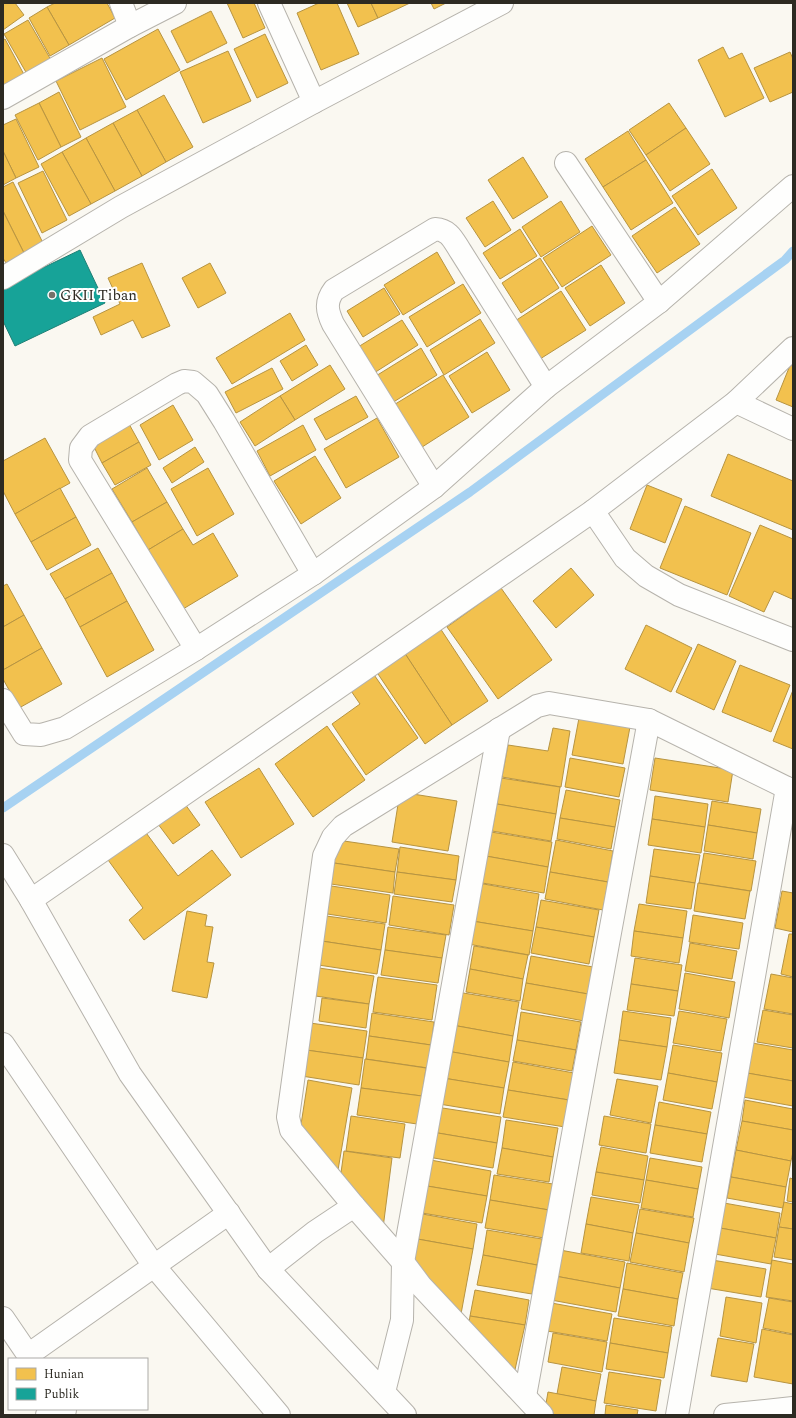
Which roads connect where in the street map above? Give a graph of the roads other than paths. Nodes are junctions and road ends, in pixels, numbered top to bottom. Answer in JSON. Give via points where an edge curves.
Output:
{"nodes":[{"id":1,"x":121,"y":3,"type":"edge"},
{"id":2,"x":175,"y":3,"type":"edge"},
{"id":3,"x":269,"y":3,"type":"edge"},
{"id":4,"x":502,"y":3,"type":"edge"},
{"id":5,"x":130,"y":26,"type":"junction"},
{"id":6,"x":3,"y":98,"type":"edge"},
{"id":7,"x":314,"y":102,"type":"junction"},
{"id":8,"x":566,"y":163,"type":"dead end"},
{"id":9,"x":793,"y":186,"type":"edge"},
{"id":10,"x":3,"y":278,"type":"edge"},
{"id":11,"x":659,"y":302,"type":"junction"},
{"id":12,"x":793,"y":348,"type":"edge"},
{"id":13,"x":546,"y":387,"type":"junction"},
{"id":14,"x":736,"y":402,"type":"junction"},
{"id":15,"x":793,"y":429,"type":"edge"},
{"id":16,"x":434,"y":487,"type":"junction"},
{"id":17,"x":593,"y":511,"type":"junction"},
{"id":18,"x":313,"y":574,"type":"junction"},
{"id":19,"x":793,"y":640,"type":"edge"},
{"id":20,"x":196,"y":649,"type":"junction"},
{"id":21,"x":3,"y":700,"type":"edge"},
{"id":22,"x":650,"y":720,"type":"junction"},
{"id":23,"x":499,"y":729,"type":"junction"},
{"id":24,"x":790,"y":789,"type":"edge"},
{"id":25,"x":3,"y":855,"type":"edge"},
{"id":26,"x":31,"y":900,"type":"junction"},
{"id":27,"x":3,"y":1044,"type":"edge"},
{"id":28,"x":354,"y":1206,"type":"junction"},
{"id":29,"x":229,"y":1213,"type":"junction"},
{"id":30,"x":403,"y":1262,"type":"junction"},
{"id":31,"x":154,"y":1266,"type":"junction"},
{"id":32,"x":268,"y":1269,"type":"junction"},
{"id":33,"x":3,"y":1318,"type":"edge"},
{"id":34,"x":30,"y":1357,"type":"edge"},
{"id":35,"x":384,"y":1392,"type":"junction"},
{"id":36,"x":525,"y":1396,"type":"junction"},
{"id":37,"x":793,"y":1408,"type":"edge"},
{"id":38,"x":279,"y":1415,"type":"edge"},
{"id":39,"x":405,"y":1415,"type":"edge"},
{"id":40,"x":542,"y":1415,"type":"edge"},
{"id":41,"x":677,"y":1415,"type":"edge"},
{"id":42,"x":725,"y":1415,"type":"edge"}],
"edges":[{"from":1,"to":5,"type":"street"},
{"from":2,"to":5,"type":"street"},
{"from":3,"to":7,"type":"street"},
{"from":4,"to":7,"type":"street"},
{"from":5,"to":6,"type":"street"},
{"from":7,"to":10,"type":"street","via":[[121,207]]},
{"from":8,"to":11,"type":"street"},
{"from":9,"to":11,"type":"street"},
{"from":11,"to":13,"type":"street"},
{"from":12,"to":14,"type":"street"},
{"from":13,"to":16,"type":"street"},
{"from":13,"to":16,"type":"street","via":[[461,252],[448,233],[442,230],[435,229],[334,290],[327,304],[333,324]]},
{"from":14,"to":15,"type":"street"},
{"from":14,"to":17,"type":"street"},
{"from":16,"to":18,"type":"street"},
{"from":17,"to":19,"type":"street","via":[[625,558],[646,576],[679,596]]},
{"from":17,"to":26,"type":"street"},
{"from":18,"to":20,"type":"street"},
{"from":18,"to":20,"type":"street","via":[[224,421],[207,394],[193,382],[184,381],[176,384],[90,436],[81,448],[80,460]]},
{"from":20,"to":21,"type":"street","via":[[65,728],[51,733],[24,734]]},
{"from":22,"to":23,"type":"street","via":[[549,703],[537,706]]},
{"from":22,"to":24,"type":"street"},
{"from":22,"to":36,"type":"street"},
{"from":23,"to":28,"type":"street","via":[[343,826],[333,837],[324,856],[288,1117],[291,1130]]},
{"from":23,"to":30,"type":"street"},
{"from":24,"to":41,"type":"street"},
{"from":25,"to":26,"type":"street"},
{"from":26,"to":29,"type":"street","via":[[130,1074]]},
{"from":27,"to":31,"type":"street"},
{"from":28,"to":30,"type":"street"},
{"from":28,"to":32,"type":"street"},
{"from":29,"to":31,"type":"street"},
{"from":29,"to":32,"type":"street"},
{"from":30,"to":35,"type":"street","via":[[402,1320]]},
{"from":30,"to":36,"type":"street","via":[[421,1286]]},
{"from":31,"to":34,"type":"street"},
{"from":31,"to":38,"type":"street"},
{"from":32,"to":35,"type":"street"},
{"from":33,"to":34,"type":"street"},
{"from":35,"to":39,"type":"street"},
{"from":36,"to":40,"type":"street"},
{"from":37,"to":42,"type":"street"}]}
